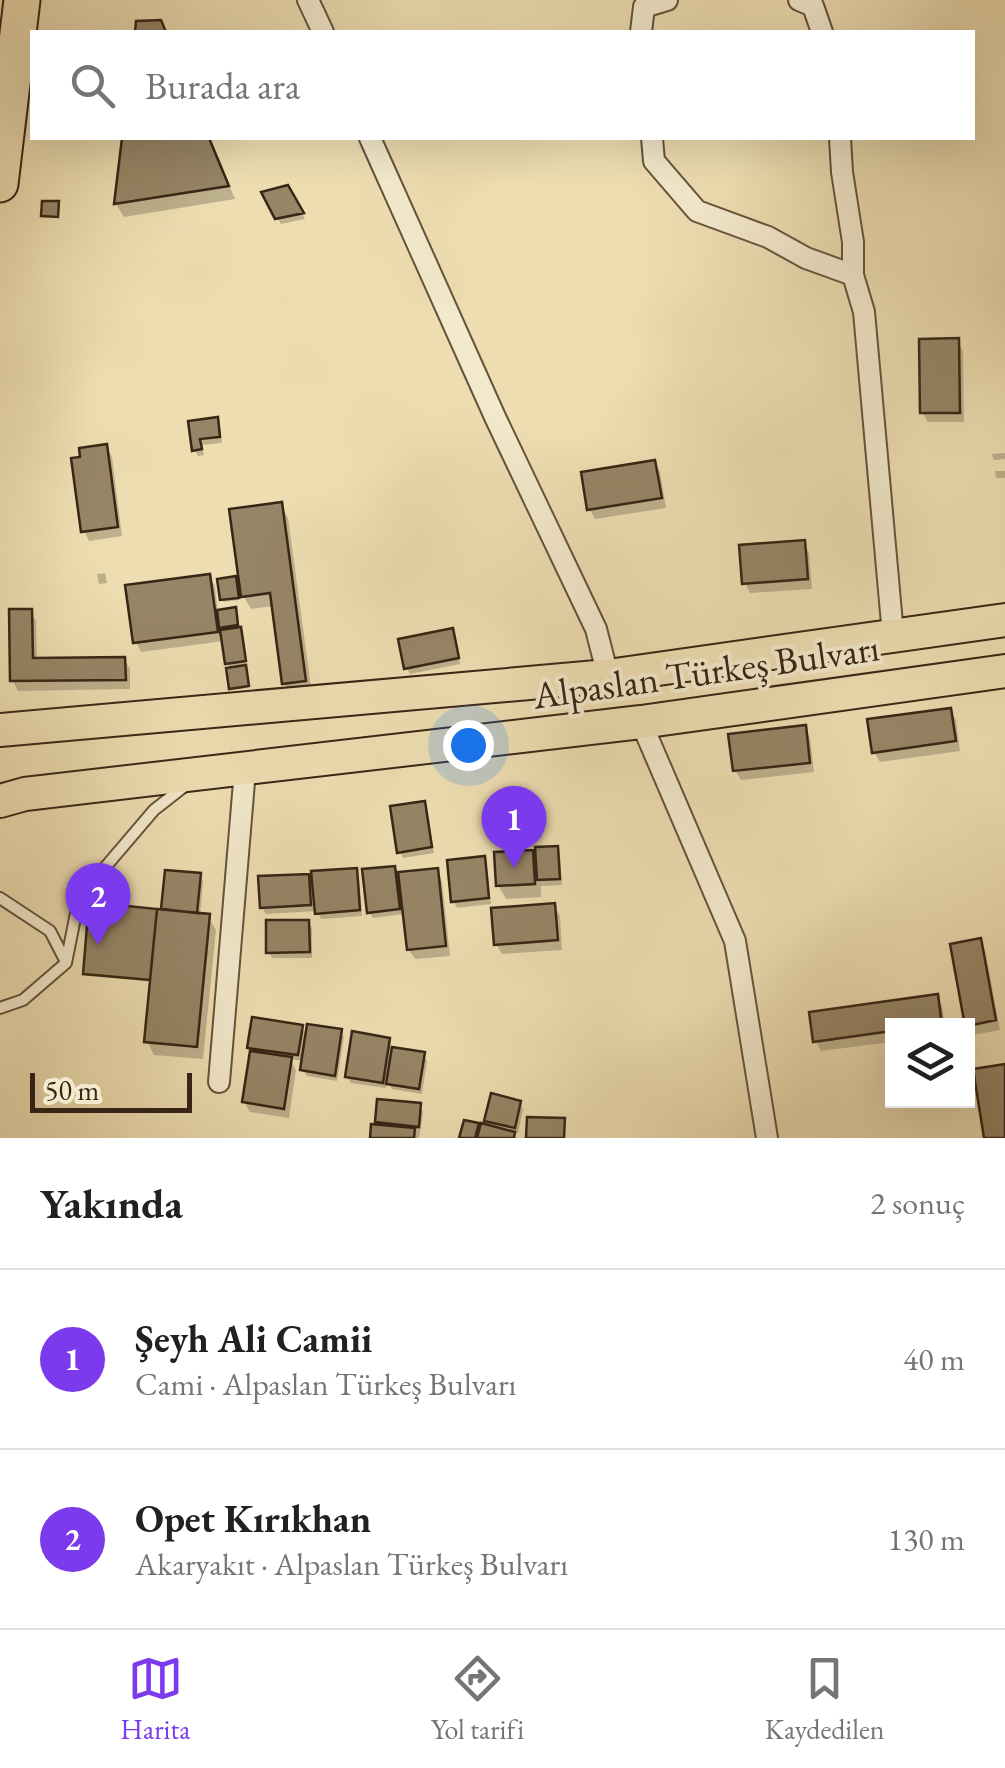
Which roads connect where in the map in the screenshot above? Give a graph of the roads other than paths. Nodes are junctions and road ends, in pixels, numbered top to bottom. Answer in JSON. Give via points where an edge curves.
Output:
{"nodes":[{"id":1,"x":22,"y":0,"type":"edge"},
{"id":2,"x":308,"y":0,"type":"edge"},
{"id":3,"x":667,"y":0,"type":"edge"},
{"id":4,"x":800,"y":0,"type":"edge"},
{"id":5,"x":322,"y":30,"type":"edge"},
{"id":6,"x":640,"y":30,"type":"edge"},
{"id":7,"x":821,"y":30,"type":"edge"},
{"id":8,"x":371,"y":140,"type":"edge"},
{"id":9,"x":652,"y":140,"type":"edge"},
{"id":10,"x":840,"y":140,"type":"edge"},
{"id":11,"x":0,"y":184,"type":"edge"},
{"id":12,"x":853,"y":275,"type":"junction"},
{"id":13,"x":1005,"y":620,"type":"edge"},
{"id":14,"x":892,"y":636,"type":"junction"},
{"id":15,"x":1005,"y":671,"type":"edge"},
{"id":16,"x":608,"y":676,"type":"junction"},
{"id":17,"x":641,"y":722,"type":"junction"},
{"id":18,"x":0,"y":730,"type":"edge"},
{"id":19,"x":245,"y":770,"type":"junction"},
{"id":20,"x":198,"y":775,"type":"junction"},
{"id":21,"x":0,"y":801,"type":"edge"},
{"id":22,"x":0,"y":898,"type":"edge"},
{"id":23,"x":66,"y":963,"type":"junction"},
{"id":24,"x":0,"y":1008,"type":"edge"},
{"id":25,"x":219,"y":1082,"type":"dead end"},
{"id":26,"x":767,"y":1138,"type":"edge"}],
"edges":[{"from":1,"to":11,"type":"highway"},
{"from":2,"to":5,"type":"street"},
{"from":3,"to":6,"type":"street","via":[[644,7]]},
{"from":4,"to":7,"type":"street","via":[[813,6]]},
{"from":8,"to":16,"type":"street","via":[[596,629]]},
{"from":9,"to":12,"type":"street","via":[[654,161],[698,212]]},
{"from":10,"to":12,"type":"street"},
{"from":12,"to":14,"type":"street","via":[[864,312]]},
{"from":13,"to":14,"type":"main road","name":"Alpaslan Türkeş Bulvarı"},
{"from":14,"to":16,"type":"main road","name":"Alpaslan Türkeş Bulvarı"},
{"from":15,"to":17,"type":"main road","name":"Alpaslan Türkeş Bulvarı"},
{"from":16,"to":18,"type":"main road","name":"Alpaslan Türkeş Bulvarı"},
{"from":17,"to":19,"type":"main road","name":"Alpaslan Türkeş Bulvarı"},
{"from":17,"to":26,"type":"street","via":[[735,941]]},
{"from":19,"to":20,"type":"main road","name":"Alpaslan Türkeş Bulvarı"},
{"from":19,"to":25,"type":"street"},
{"from":20,"to":21,"type":"main road","name":"Alpaslan Türkeş Bulvarı"},
{"from":20,"to":23,"type":"lane","via":[[154,810],[79,898]]},
{"from":22,"to":23,"type":"lane","via":[[50,931]]},
{"from":23,"to":24,"type":"lane","via":[[23,1000]]}]}
